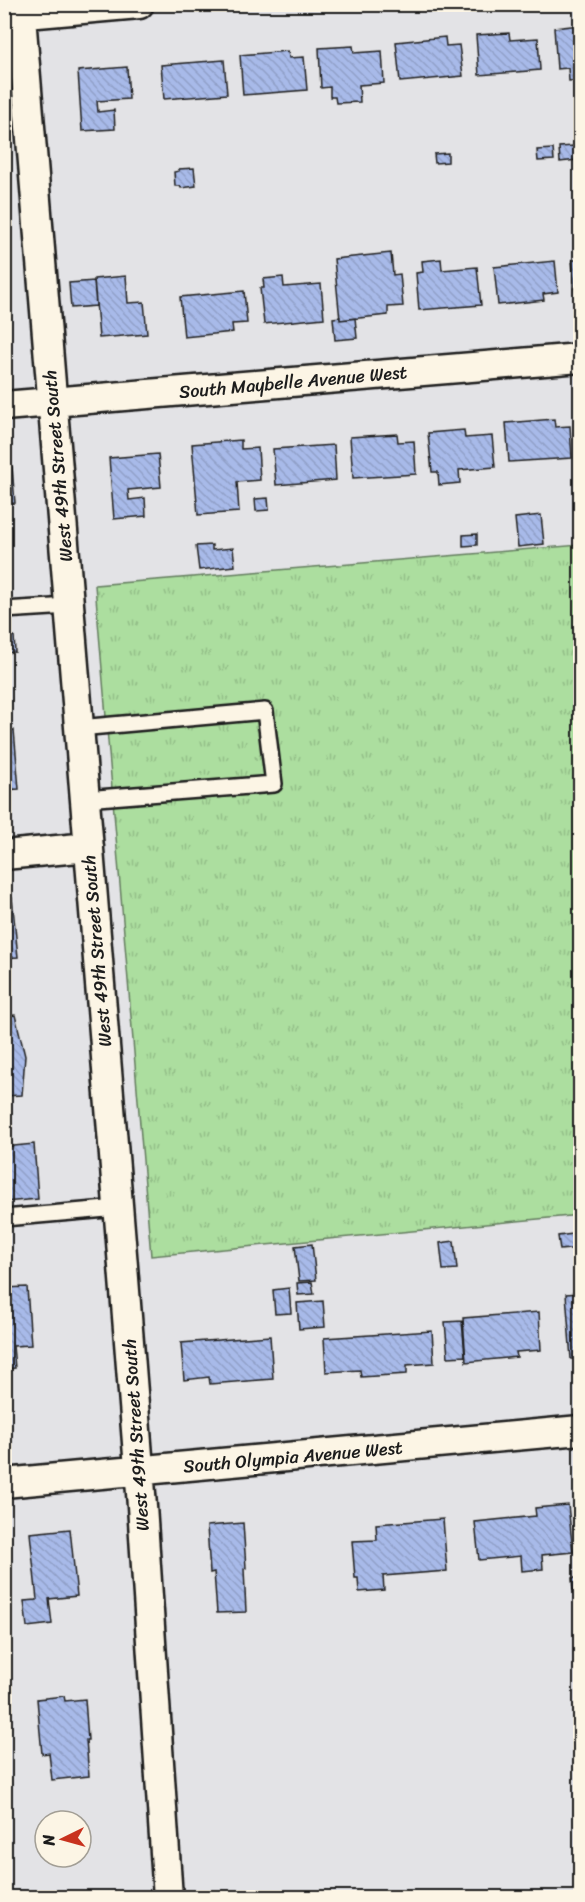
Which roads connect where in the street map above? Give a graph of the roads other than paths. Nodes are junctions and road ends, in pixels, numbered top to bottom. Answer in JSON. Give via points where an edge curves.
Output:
{"nodes":[{"id":1,"x":139,"y":4,"type":"edge"},
{"id":2,"x":15,"y":12,"type":"edge"},
{"id":3,"x":580,"y":358,"type":"edge"},
{"id":4,"x":53,"y":402,"type":"junction"},
{"id":5,"x":4,"y":406,"type":"edge"},
{"id":6,"x":69,"y":606,"type":"junction"},
{"id":7,"x":4,"y":610,"type":"edge"},
{"id":8,"x":80,"y":728,"type":"junction"},
{"id":9,"x":85,"y":799,"type":"junction"},
{"id":10,"x":89,"y":848,"type":"junction"},
{"id":11,"x":4,"y":855,"type":"edge"},
{"id":12,"x":118,"y":1208,"type":"junction"},
{"id":13,"x":4,"y":1218,"type":"edge"},
{"id":14,"x":580,"y":1430,"type":"edge"},
{"id":15,"x":139,"y":1472,"type":"junction"},
{"id":16,"x":4,"y":1483,"type":"edge"},
{"id":17,"x":168,"y":1898,"type":"edge"}],
"edges":[{"from":1,"to":2,"type":"street"},
{"from":2,"to":4,"type":"street","name":"West 49th Street South"},
{"from":3,"to":4,"type":"street","name":"South Maybelle Avenue West"},
{"from":4,"to":5,"type":"street","name":"South Maybelle Avenue West"},
{"from":4,"to":6,"type":"street","name":"West 49th Street South"},
{"from":6,"to":7,"type":"lane"},
{"from":6,"to":8,"type":"street","name":"West 49th Street South"},
{"from":8,"to":9,"type":"street","name":"West 49th Street South"},
{"from":8,"to":9,"type":"lane","via":[[265,711],[273,784]]},
{"from":9,"to":10,"type":"street","name":"West 49th Street South"},
{"from":10,"to":11,"type":"street"},
{"from":10,"to":12,"type":"street","name":"West 49th Street South"},
{"from":12,"to":13,"type":"lane"},
{"from":12,"to":15,"type":"street","name":"West 49th Street South"},
{"from":14,"to":15,"type":"street","name":"South Olympia Avenue West"},
{"from":15,"to":16,"type":"street","name":"South Olympia Avenue West"},
{"from":15,"to":17,"type":"street","name":"West 49th Street South"}]}
